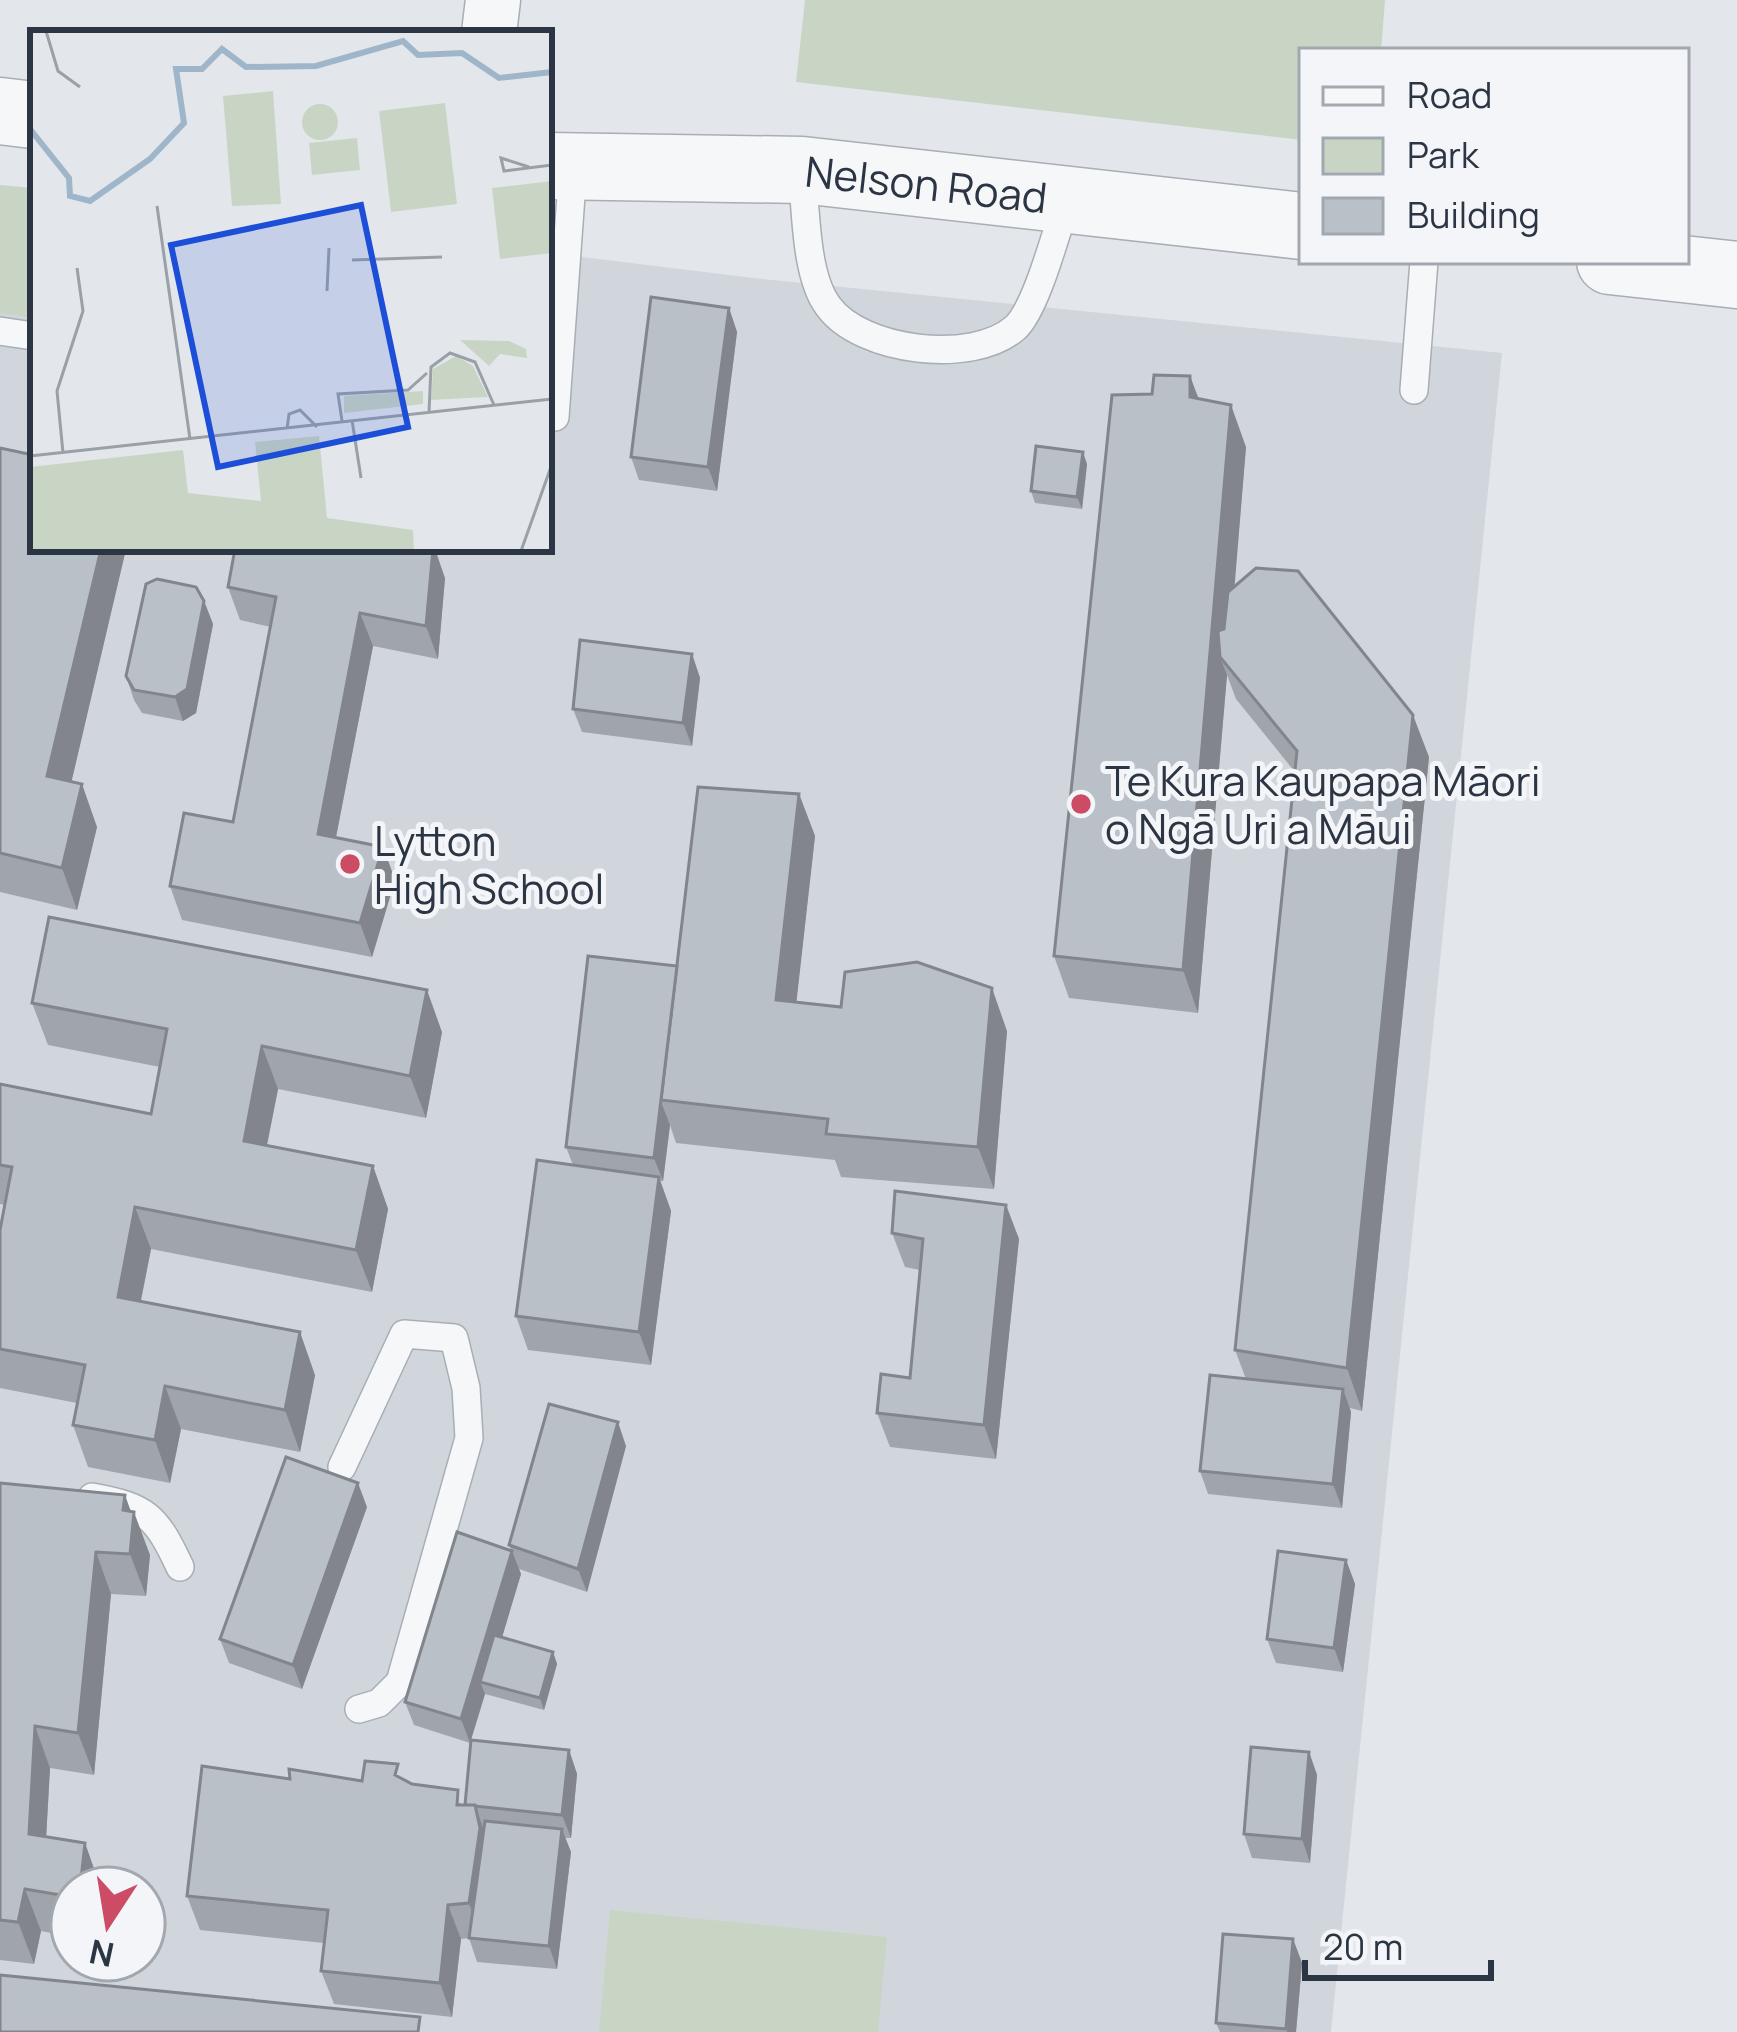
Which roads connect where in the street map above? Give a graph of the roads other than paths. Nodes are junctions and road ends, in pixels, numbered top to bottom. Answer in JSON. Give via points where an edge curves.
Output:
{"nodes":[{"id":1,"x":493,"y":0,"type":"edge"},
{"id":2,"x":489,"y":30,"type":"edge"},
{"id":3,"x":0,"y":111,"type":"edge"},
{"id":4,"x":30,"y":115,"type":"edge"},
{"id":5,"x":561,"y":167,"type":"edge"},
{"id":6,"x":802,"y":170,"type":"junction"},
{"id":7,"x":1066,"y":200,"type":"junction"},
{"id":8,"x":1299,"y":226,"type":"edge"},
{"id":9,"x":1424,"y":264,"type":"edge"},
{"id":10,"x":1637,"y":264,"type":"edge"},
{"id":11,"x":1737,"y":275,"type":"edge"},
{"id":12,"x":0,"y":331,"type":"edge"},
{"id":13,"x":30,"y":336,"type":"edge"},
{"id":14,"x":1414,"y":391,"type":"dead end"},
{"id":15,"x":552,"y":416,"type":"edge"},
{"id":16,"x":342,"y":1467,"type":"dead end"},
{"id":17,"x":68,"y":1493,"type":"edge"},
{"id":18,"x":181,"y":1567,"type":"dead end"},
{"id":19,"x":359,"y":1708,"type":"dead end"}],
"edges":[{"from":1,"to":2,"type":"street"},
{"from":3,"to":4,"type":"street"},
{"from":5,"to":6,"type":"street","name":"Nelson Road"},
{"from":5,"to":15,"type":"lane"},
{"from":6,"to":7,"type":"street","name":"Nelson Road"},
{"from":6,"to":7,"type":"lane","via":[[811,260],[828,306],[862,334],[918,349],[974,349],[1017,327]]},
{"from":7,"to":8,"type":"street","name":"Nelson Road"},
{"from":9,"to":14,"type":"lane"},
{"from":10,"to":11,"type":"street"},
{"from":12,"to":13,"type":"lane"},
{"from":16,"to":19,"type":"lane","via":[[404,1334],[454,1338],[469,1438],[400,1682],[379,1703]]},
{"from":17,"to":18,"type":"lane","via":[[133,1504],[163,1531]]}]}
